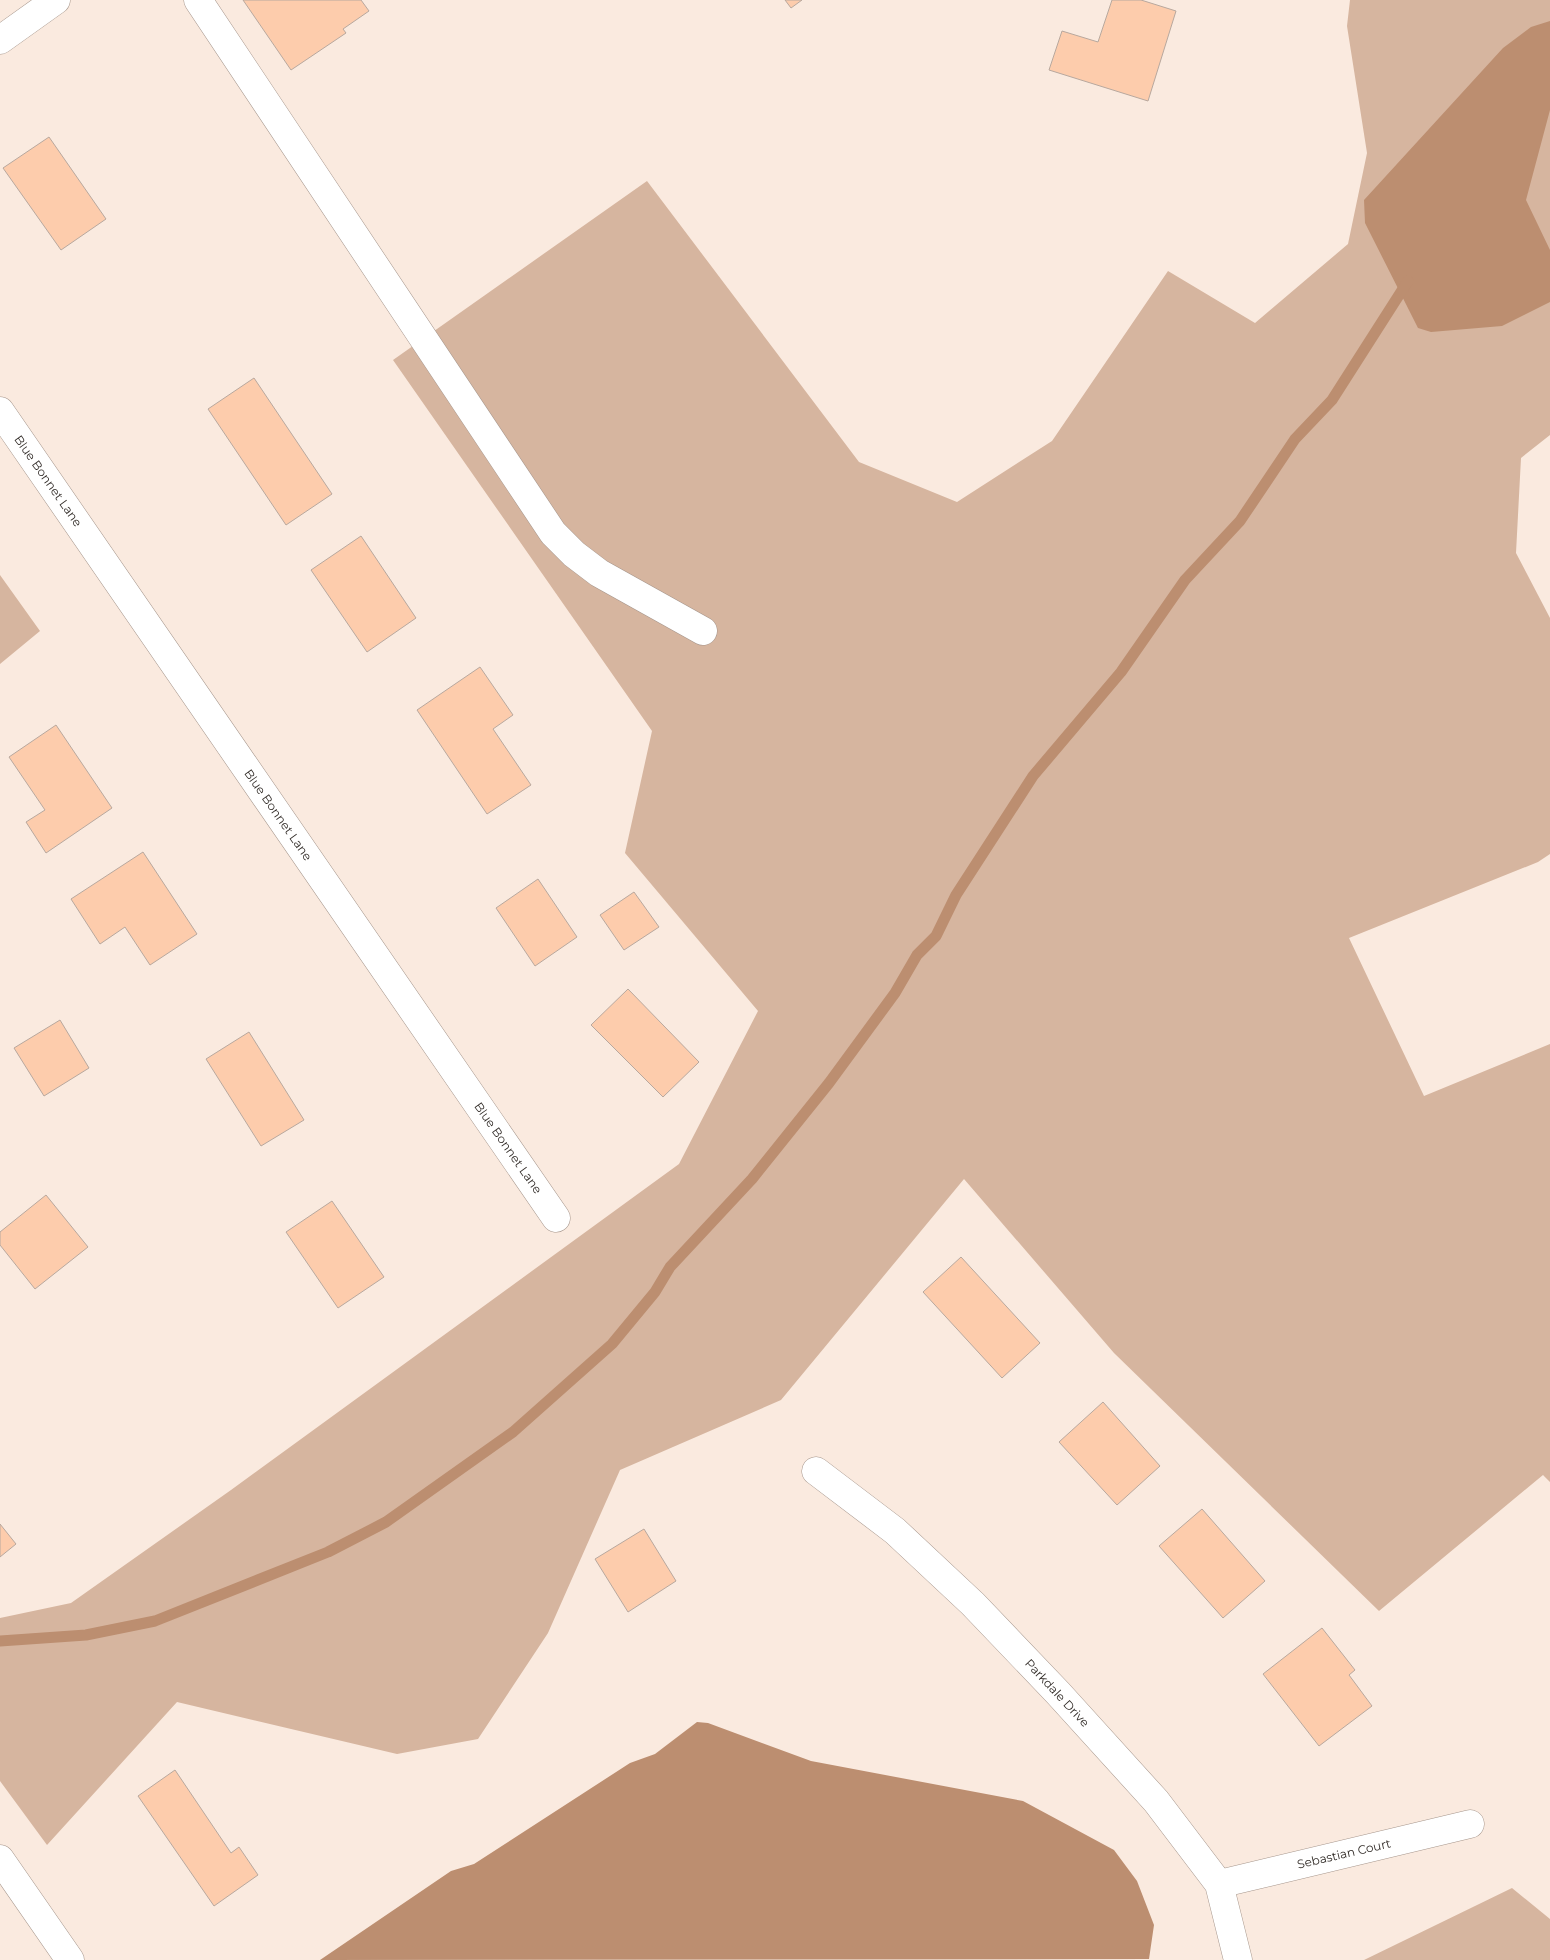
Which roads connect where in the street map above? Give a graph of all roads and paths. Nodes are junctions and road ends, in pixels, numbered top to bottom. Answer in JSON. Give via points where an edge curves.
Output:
{"nodes":[{"id":1,"x":56,"y":0,"type":"edge"},
{"id":2,"x":198,"y":0,"type":"edge"},
{"id":3,"x":0,"y":40,"type":"edge"},
{"id":4,"x":0,"y":411,"type":"edge"},
{"id":5,"x":703,"y":631,"type":"dead end"},
{"id":6,"x":556,"y":1218,"type":"dead end"},
{"id":7,"x":816,"y":1470,"type":"dead end"},
{"id":8,"x":1470,"y":1824,"type":"dead end"},
{"id":9,"x":0,"y":1859,"type":"edge"},
{"id":10,"x":1219,"y":1884,"type":"junction"},
{"id":11,"x":70,"y":1960,"type":"edge"},
{"id":12,"x":1238,"y":1960,"type":"edge"}],
"edges":[{"from":1,"to":3,"type":"street"},
{"from":2,"to":5,"type":"street","via":[[553,533],[599,573]]},
{"from":4,"to":6,"type":"street","name":"Blue Bonnet Lane"},
{"from":7,"to":10,"type":"street","name":"Parkdale Drive","via":[[895,1531],[973,1604],[1156,1802]]},
{"from":8,"to":10,"type":"street","name":"Sebastian Court"},
{"from":9,"to":11,"type":"street"},
{"from":10,"to":12,"type":"street","name":"Parkdale Drive"}]}
